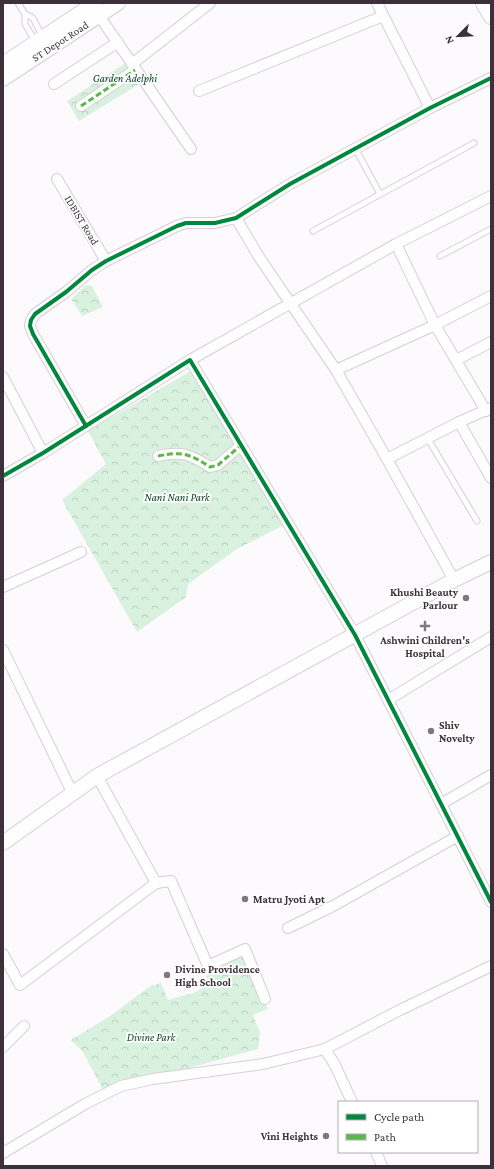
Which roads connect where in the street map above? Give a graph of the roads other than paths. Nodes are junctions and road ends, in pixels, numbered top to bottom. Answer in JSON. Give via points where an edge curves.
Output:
{"nodes":[{"id":1,"x":18,"y":3,"type":"edge"},
{"id":2,"x":118,"y":3,"type":"edge"},
{"id":3,"x":210,"y":3,"type":"edge"},
{"id":4,"x":377,"y":3,"type":"edge"},
{"id":5,"x":483,"y":3,"type":"edge"},
{"id":6,"x":95,"y":8,"type":"edge"},
{"id":7,"x":25,"y":14,"type":"junction"},
{"id":8,"x":383,"y":16,"type":"junction"},
{"id":9,"x":491,"y":17,"type":"edge"},
{"id":10,"x":39,"y":40,"type":"junction"},
{"id":11,"x":118,"y":42,"type":"junction"},
{"id":12,"x":3,"y":64,"type":"edge"},
{"id":13,"x":134,"y":67,"type":"junction"},
{"id":14,"x":491,"y":78,"type":"edge"},
{"id":15,"x":3,"y":79,"type":"edge"},
{"id":16,"x":54,"y":84,"type":"dead end"},
{"id":17,"x":199,"y":92,"type":"dead end"},
{"id":18,"x":81,"y":106,"type":"dead end"},
{"id":19,"x":430,"y":108,"type":"junction"},
{"id":20,"x":474,"y":143,"type":"dead end"},
{"id":21,"x":355,"y":148,"type":"junction"},
{"id":22,"x":191,"y":149,"type":"dead end"},
{"id":23,"x":57,"y":179,"type":"dead end"},
{"id":24,"x":380,"y":194,"type":"junction"},
{"id":25,"x":491,"y":196,"type":"edge"},
{"id":26,"x":236,"y":218,"type":"junction"},
{"id":27,"x":491,"y":229,"type":"edge"},
{"id":28,"x":312,"y":231,"type":"dead end"},
{"id":29,"x":396,"y":244,"type":"junction"},
{"id":30,"x":440,"y":256,"type":"dead end"},
{"id":31,"x":106,"y":261,"type":"junction"},
{"id":32,"x":491,"y":296,"type":"edge"},
{"id":33,"x":290,"y":302,"type":"junction"},
{"id":34,"x":435,"y":325,"type":"junction"},
{"id":35,"x":491,"y":342,"type":"edge"},
{"id":36,"x":190,"y":360,"type":"junction"},
{"id":37,"x":456,"y":360,"type":"junction"},
{"id":38,"x":336,"y":370,"type":"junction"},
{"id":39,"x":3,"y":377,"type":"edge"},
{"id":40,"x":488,"y":409,"type":"edge"},
{"id":41,"x":459,"y":422,"type":"junction"},
{"id":42,"x":86,"y":426,"type":"junction"},
{"id":43,"x":428,"y":438,"type":"junction"},
{"id":44,"x":240,"y":446,"type":"junction"},
{"id":45,"x":43,"y":453,"type":"junction"},
{"id":46,"x":158,"y":456,"type":"dead end"},
{"id":47,"x":387,"y":459,"type":"junction"},
{"id":48,"x":3,"y":476,"type":"edge"},
{"id":49,"x":491,"y":478,"type":"edge"},
{"id":50,"x":477,"y":521,"type":"dead end"},
{"id":51,"x":81,"y":552,"type":"dead end"},
{"id":52,"x":491,"y":562,"type":"edge"},
{"id":53,"x":454,"y":580,"type":"junction"},
{"id":54,"x":3,"y":587,"type":"edge"},
{"id":55,"x":355,"y":635,"type":"junction"},
{"id":56,"x":491,"y":637,"type":"edge"},
{"id":57,"x":3,"y":650,"type":"edge"},
{"id":58,"x":388,"y":700,"type":"junction"},
{"id":59,"x":491,"y":775,"type":"edge"},
{"id":60,"x":96,"y":776,"type":"junction"},
{"id":61,"x":73,"y":794,"type":"junction"},
{"id":62,"x":441,"y":804,"type":"junction"},
{"id":63,"x":458,"y":836,"type":"junction"},
{"id":64,"x":3,"y":843,"type":"edge"},
{"id":65,"x":156,"y":883,"type":"junction"},
{"id":66,"x":491,"y":902,"type":"edge"},
{"id":67,"x":288,"y":928,"type":"dead end"},
{"id":68,"x":3,"y":954,"type":"edge"},
{"id":69,"x":491,"y":966,"type":"edge"},
{"id":70,"x":265,"y":999,"type":"dead end"},
{"id":71,"x":24,"y":1026,"type":"dead end"},
{"id":72,"x":3,"y":1047,"type":"edge"},
{"id":73,"x":325,"y":1049,"type":"junction"},
{"id":74,"x":352,"y":1101,"type":"edge"},
{"id":75,"x":4,"y":1150,"type":"edge"},
{"id":76,"x":376,"y":1153,"type":"edge"},
{"id":77,"x":382,"y":1166,"type":"edge"}],
"edges":[{"from":1,"to":7,"type":"lane"},
{"from":2,"to":6,"type":"street","name":"ST Depot Road"},
{"from":3,"to":13,"type":"street"},
{"from":4,"to":8,"type":"street"},
{"from":5,"to":9,"type":"street"},
{"from":6,"to":10,"type":"street","name":"ST Depot Road"},
{"from":6,"to":11,"type":"street"},
{"from":6,"to":15,"type":"street","name":"ST Depot Road"},
{"from":7,"to":10,"type":"lane","via":[[25,24]]},
{"from":7,"to":10,"type":"lane","via":[[33,18]]},
{"from":8,"to":17,"type":"street"},
{"from":8,"to":19,"type":"street"},
{"from":10,"to":12,"type":"street","name":"ST Depot Road"},
{"from":11,"to":13,"type":"street"},
{"from":11,"to":16,"type":"street"},
{"from":13,"to":18,"type":"street"},
{"from":13,"to":22,"type":"street"},
{"from":14,"to":19,"type":"street"},
{"from":19,"to":21,"type":"street"},
{"from":20,"to":24,"type":"lane"},
{"from":21,"to":24,"type":"lane"},
{"from":21,"to":26,"type":"street","via":[[282,188]]},
{"from":23,"to":31,"type":"street","name":"IDBIST Road"},
{"from":24,"to":28,"type":"lane"},
{"from":25,"to":29,"type":"street"},
{"from":26,"to":31,"type":"street","via":[[215,223],[186,223]]},
{"from":26,"to":33,"type":"street"},
{"from":27,"to":30,"type":"lane"},
{"from":29,"to":33,"type":"street"},
{"from":29,"to":34,"type":"street"},
{"from":31,"to":42,"type":"street","via":[[35,314],[30,326]]},
{"from":32,"to":34,"type":"street"},
{"from":33,"to":36,"type":"street"},
{"from":33,"to":38,"type":"street"},
{"from":34,"to":37,"type":"street"},
{"from":34,"to":38,"type":"street"},
{"from":35,"to":37,"type":"street"},
{"from":36,"to":42,"type":"street"},
{"from":36,"to":44,"type":"street"},
{"from":37,"to":40,"type":"street"},
{"from":38,"to":47,"type":"street"},
{"from":39,"to":45,"type":"street"},
{"from":40,"to":41,"type":"street"},
{"from":41,"to":43,"type":"street"},
{"from":41,"to":49,"type":"street"},
{"from":42,"to":45,"type":"street"},
{"from":43,"to":47,"type":"street"},
{"from":43,"to":50,"type":"lane"},
{"from":44,"to":46,"type":"street","via":[[218,465],[210,467],[187,454],[172,453]]},
{"from":44,"to":55,"type":"street"},
{"from":45,"to":48,"type":"street"},
{"from":47,"to":53,"type":"street"},
{"from":51,"to":54,"type":"street"},
{"from":52,"to":53,"type":"street"},
{"from":53,"to":55,"type":"street"},
{"from":55,"to":58,"type":"street"},
{"from":55,"to":60,"type":"street"},
{"from":56,"to":58,"type":"street"},
{"from":57,"to":61,"type":"street"},
{"from":58,"to":62,"type":"street"},
{"from":59,"to":62,"type":"street"},
{"from":60,"to":61,"type":"street"},
{"from":60,"to":65,"type":"street"},
{"from":61,"to":64,"type":"street"},
{"from":62,"to":63,"type":"street"},
{"from":63,"to":66,"type":"street"},
{"from":63,"to":67,"type":"street","via":[[333,906]]},
{"from":65,"to":68,"type":"street","via":[[20,985]]},
{"from":65,"to":70,"type":"street","via":[[171,881],[208,966],[245,949]]},
{"from":69,"to":73,"type":"street"},
{"from":71,"to":72,"type":"street"},
{"from":73,"to":74,"type":"street"},
{"from":73,"to":75,"type":"street","via":[[263,1064],[153,1079],[121,1086]]},
{"from":76,"to":77,"type":"street"}]}
